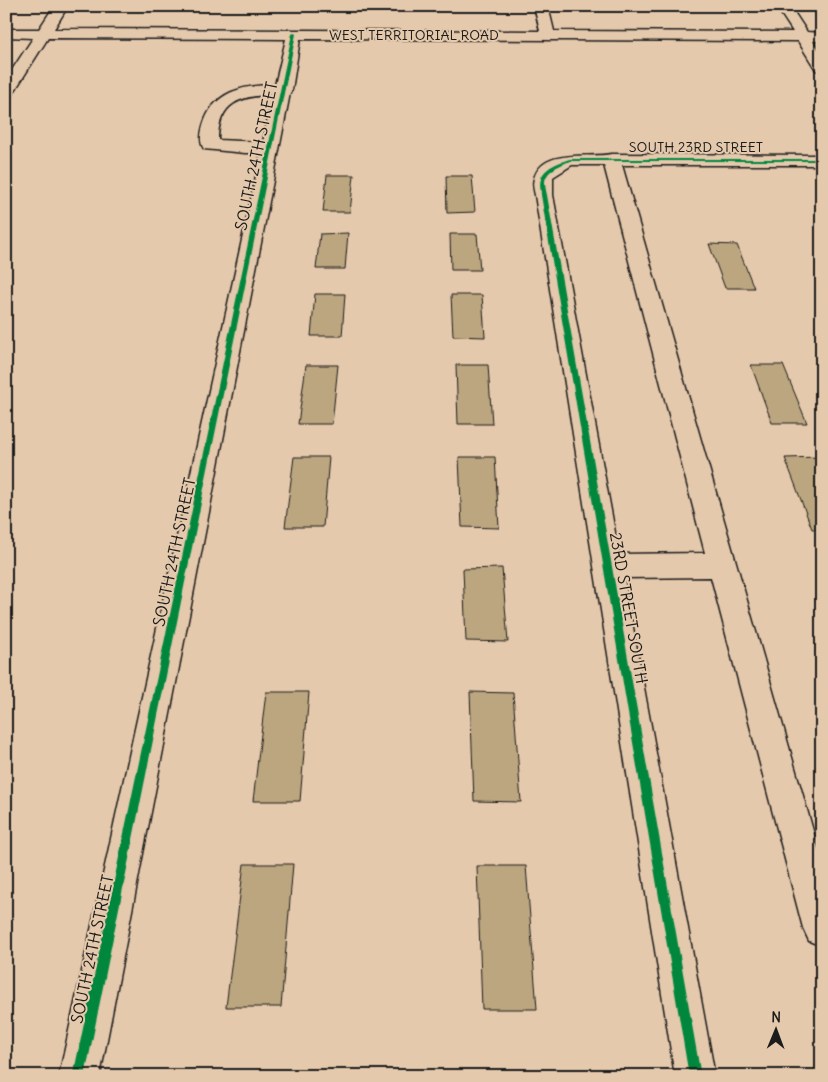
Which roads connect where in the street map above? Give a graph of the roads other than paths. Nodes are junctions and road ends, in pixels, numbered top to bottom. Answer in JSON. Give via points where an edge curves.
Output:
{"nodes":[{"id":1,"x":61,"y":6,"type":"edge"},
{"id":2,"x":541,"y":6,"type":"edge"},
{"id":3,"x":783,"y":6,"type":"edge"},
{"id":4,"x":6,"y":33,"type":"edge"},
{"id":5,"x":44,"y":33,"type":"junction"},
{"id":6,"x":294,"y":34,"type":"junction"},
{"id":7,"x":548,"y":35,"type":"junction"},
{"id":8,"x":802,"y":36,"type":"junction"},
{"id":9,"x":822,"y":36,"type":"edge"},
{"id":10,"x":822,"y":68,"type":"edge"},
{"id":11,"x":284,"y":90,"type":"junction"},
{"id":12,"x":6,"y":92,"type":"edge"},
{"id":13,"x":272,"y":148,"type":"junction"},
{"id":14,"x":570,"y":160,"type":"joint"},
{"id":15,"x":611,"y":160,"type":"junction"},
{"id":16,"x":822,"y":160,"type":"edge"},
{"id":17,"x":722,"y":565,"type":"junction"},
{"id":18,"x":608,"y":566,"type":"junction"},
{"id":19,"x":822,"y":928,"type":"edge"},
{"id":20,"x":79,"y":1076,"type":"edge"},
{"id":21,"x":695,"y":1076,"type":"edge"}],
"edges":[{"from":1,"to":5,"type":"street"},
{"from":2,"to":7,"type":"street"},
{"from":3,"to":8,"type":"street"},
{"from":4,"to":5,"type":"street","name":"WEST TERRITORIAL ROAD"},
{"from":5,"to":6,"type":"street","name":"WEST TERRITORIAL ROAD"},
{"from":5,"to":12,"type":"street"},
{"from":6,"to":7,"type":"street","name":"WEST TERRITORIAL ROAD"},
{"from":6,"to":11,"type":"street","name":"SOUTH 24TH STREET"},
{"from":7,"to":8,"type":"street","name":"WEST TERRITORIAL ROAD"},
{"from":8,"to":9,"type":"street","name":"WEST TERRITORIAL ROAD"},
{"from":8,"to":10,"type":"street"},
{"from":11,"to":13,"type":"street","name":"SOUTH 24TH STREET"},
{"from":11,"to":13,"type":"street","via":[[235,94],[218,106],[209,131],[210,145]]},
{"from":13,"to":20,"type":"street","name":"SOUTH 24TH STREET"},
{"from":14,"to":15,"type":"street","name":"SOUTH 23RD STREET"},
{"from":14,"to":18,"type":"street","name":"23RD STREET SOUTH","via":[[558,164],[543,179],[544,196]]},
{"from":15,"to":16,"type":"street","name":"SOUTH 23RD STREET"},
{"from":15,"to":17,"type":"street"},
{"from":17,"to":18,"type":"street"},
{"from":17,"to":19,"type":"street"},
{"from":18,"to":21,"type":"street","name":"23RD STREET SOUTH"}]}
